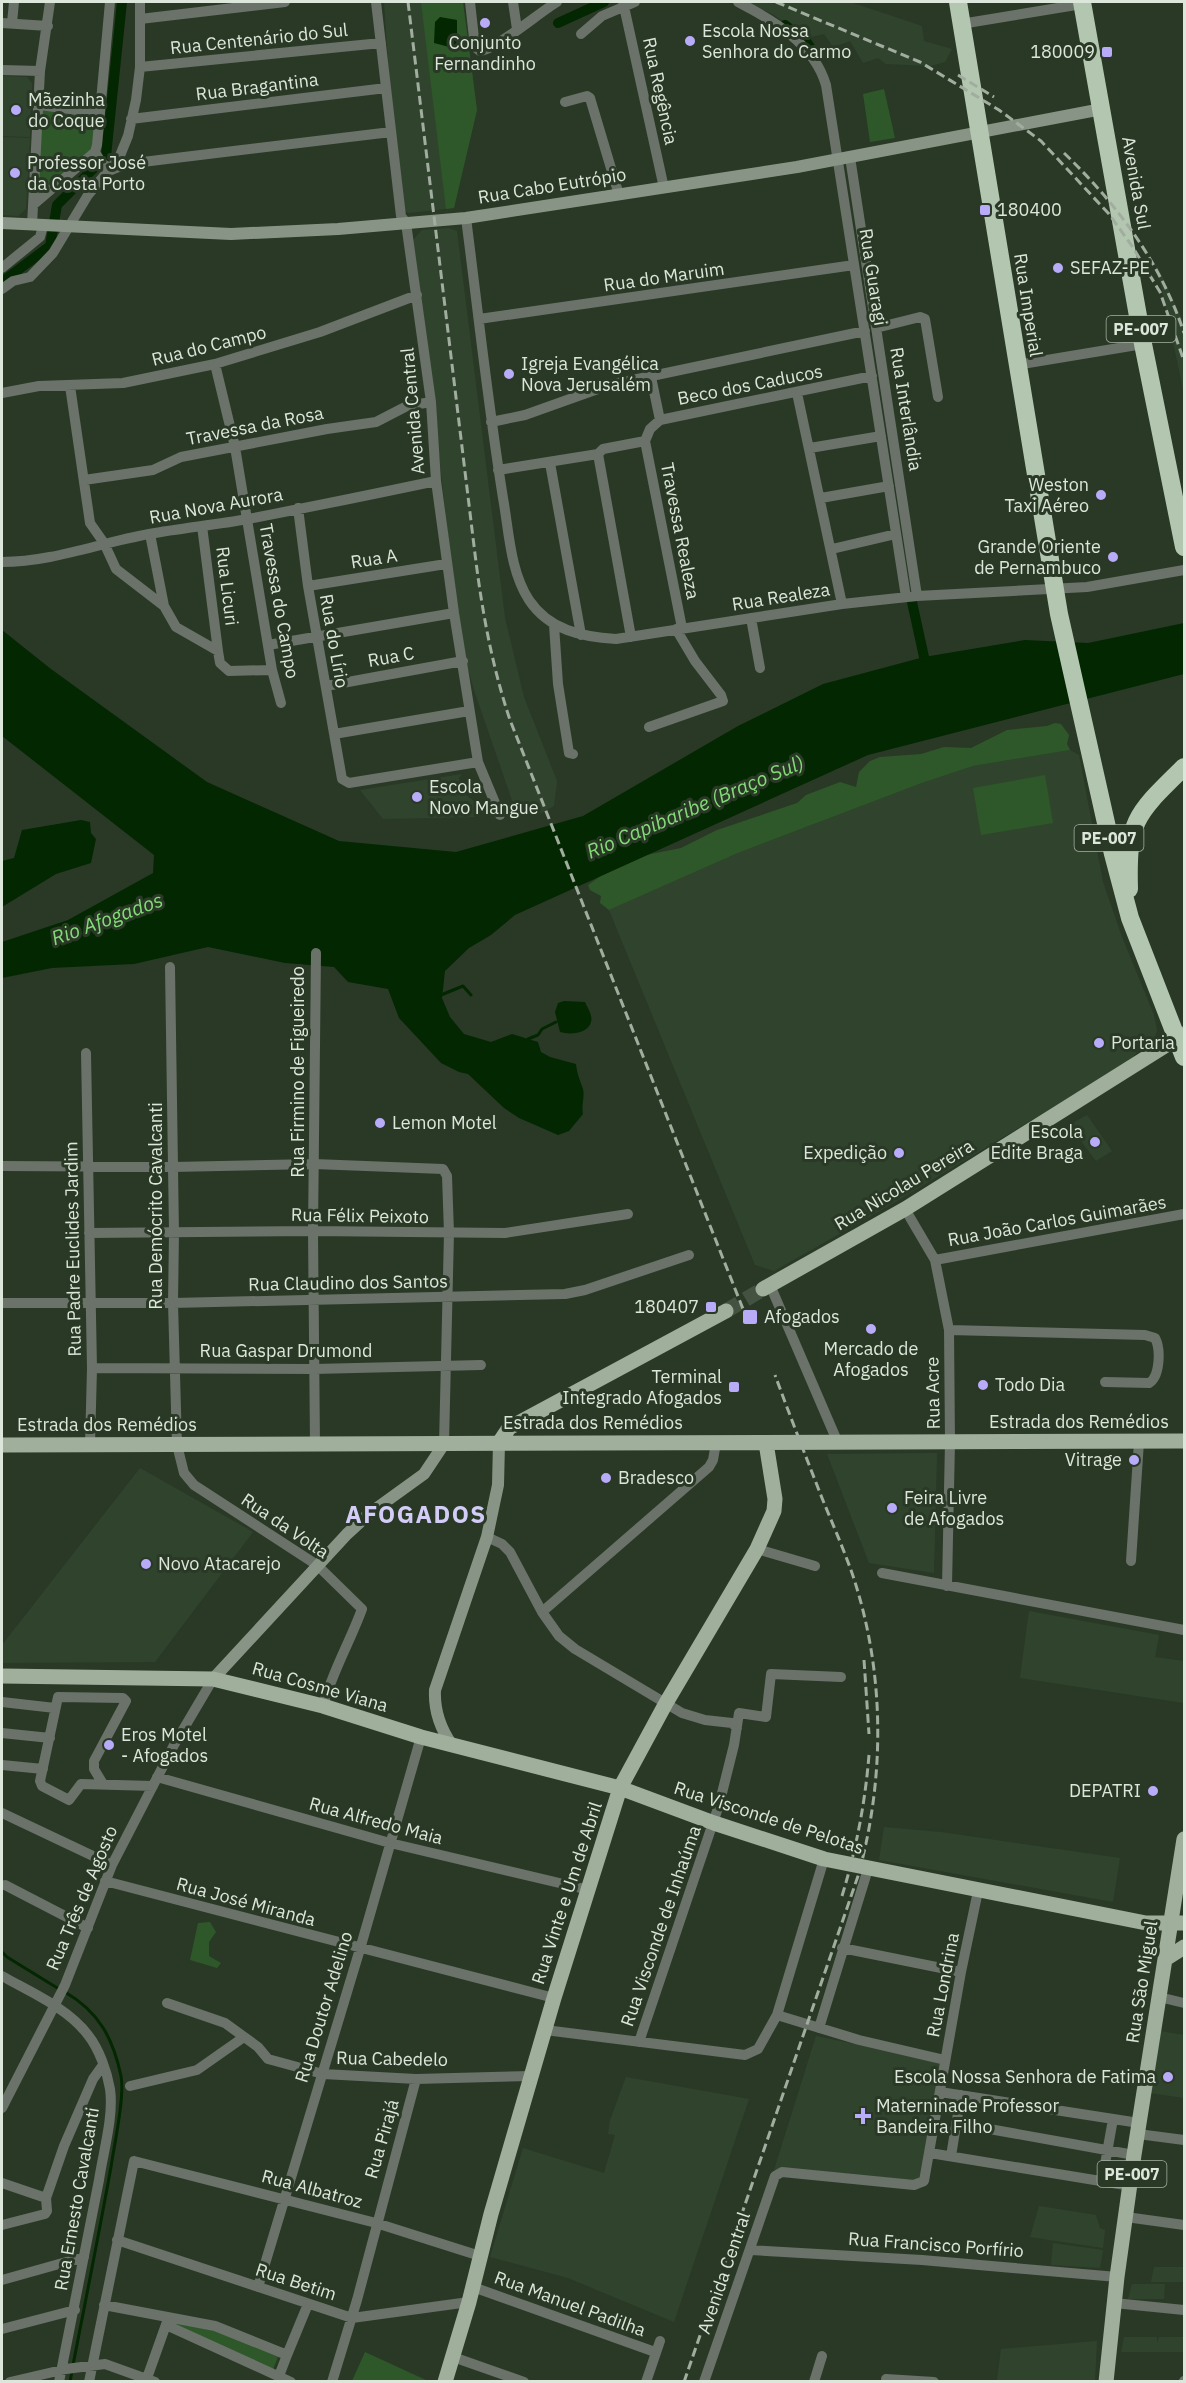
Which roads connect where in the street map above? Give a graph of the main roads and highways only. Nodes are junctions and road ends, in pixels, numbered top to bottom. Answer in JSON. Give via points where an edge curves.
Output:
{"nodes":[{"id":1,"x":958,"y":2,"type":"edge"},
{"id":2,"x":1082,"y":3,"type":"edge"},
{"id":3,"x":1185,"y":548,"type":"edge"},
{"id":4,"x":1185,"y":766,"type":"edge"},
{"id":5,"x":1130,"y":918,"type":"junction"},
{"id":6,"x":1180,"y":1036,"type":"edge"},
{"id":7,"x":1185,"y":1057,"type":"edge"},
{"id":8,"x":766,"y":1287,"type":"tunnel mouth"},
{"id":9,"x":726,"y":1311,"type":"tunnel mouth"},
{"id":10,"x":1185,"y":1442,"type":"edge"},
{"id":11,"x":499,"y":1443,"type":"junction"},
{"id":12,"x":766,"y":1443,"type":"junction"},
{"id":13,"x":2,"y":1445,"type":"edge"},
{"id":14,"x":2,"y":1676,"type":"edge"},
{"id":15,"x":620,"y":1788,"type":"junction"},
{"id":16,"x":1185,"y":1839,"type":"edge"},
{"id":17,"x":1178,"y":1924,"type":"edge"},
{"id":18,"x":1185,"y":1947,"type":"edge"},
{"id":19,"x":1167,"y":1958,"type":"junction"},
{"id":20,"x":445,"y":2382,"type":"edge"},
{"id":21,"x":1106,"y":2382,"type":"edge"}],
"edges":[{"from":1,"to":5,"type":"highway","name":"Rua Imperial","number":"PE-007","via":[[1053,587]]},
{"from":2,"to":3,"type":"highway","name":"Avenida Sul","number":"PE-007","via":[[1143,344]]},
{"from":4,"to":5,"type":"highway","via":[[1152,798],[1132,830],[1128,854]]},
{"from":5,"to":6,"type":"highway","number":"PE-007"},
{"from":6,"to":7,"type":"highway","number":"PE-007"},
{"from":6,"to":8,"type":"main road","name":"Rua Nicolau Pereira","via":[[905,1209]]},
{"from":9,"to":11,"type":"main road","via":[[509,1428]]},
{"from":10,"to":12,"type":"main road","name":"Estrada dos Remédios"},
{"from":11,"to":12,"type":"main road","name":"Estrada dos Remédios"},
{"from":11,"to":13,"type":"main road","name":"Estrada dos Remédios"},
{"from":12,"to":15,"type":"main road","name":"Rua Vinte e Um de Abril","via":[[774,1511],[757,1549]]},
{"from":14,"to":15,"type":"main road","name":"Rua Cosme Viana","via":[[213,1678]]},
{"from":15,"to":17,"type":"main road","name":"Rua Visconde de Pelotas","via":[[824,1859],[1146,1923]]},
{"from":15,"to":20,"type":"main road","name":"Rua Vinte e Um de Abril","via":[[544,2030]]},
{"from":16,"to":17,"type":"main road","name":"Rua São Miguel","number":"PE-007"},
{"from":17,"to":19,"type":"main road","name":"Rua São Miguel","number":"PE-007"},
{"from":18,"to":19,"type":"main road"},
{"from":19,"to":21,"type":"main road","name":"Rua São Miguel","number":"PE-007","via":[[1134,2155]]}]}
